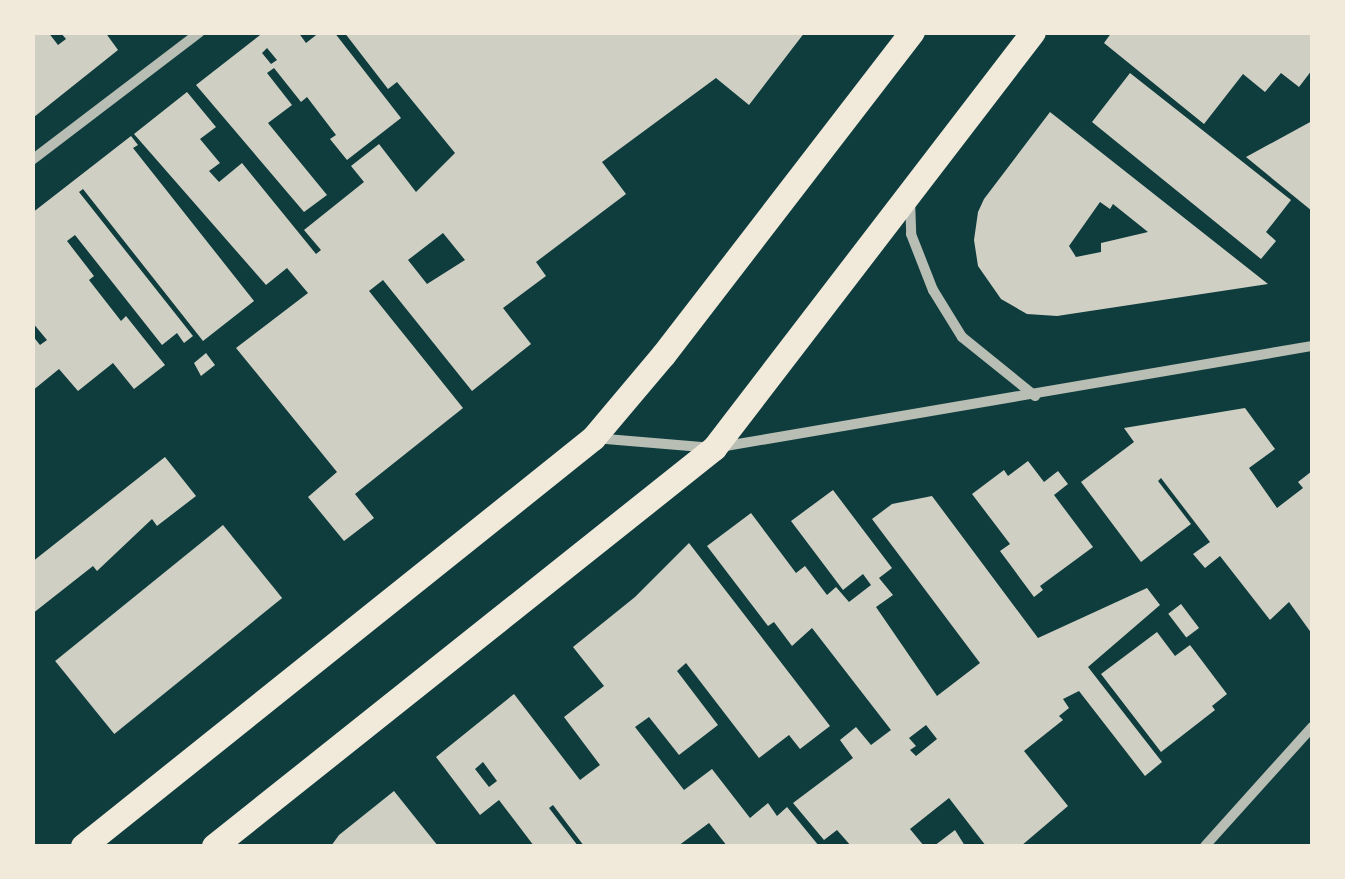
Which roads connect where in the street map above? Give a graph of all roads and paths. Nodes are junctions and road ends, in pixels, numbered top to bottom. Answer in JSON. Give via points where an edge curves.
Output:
{"nodes":[{"id":1,"x":200,"y":32,"type":"edge"},
{"id":2,"x":912,"y":32,"type":"edge"},
{"id":3,"x":1032,"y":32,"type":"edge"},
{"id":4,"x":32,"y":160,"type":"edge"},
{"id":5,"x":910,"y":189,"type":"junction"},
{"id":6,"x":1312,"y":346,"type":"edge"},
{"id":7,"x":1034,"y":396,"type":"junction"},
{"id":8,"x":593,"y":438,"type":"junction"},
{"id":9,"x":714,"y":448,"type":"junction"},
{"id":10,"x":1312,"y":727,"type":"edge"},
{"id":11,"x":83,"y":846,"type":"edge"},
{"id":12,"x":214,"y":846,"type":"edge"},
{"id":13,"x":1205,"y":846,"type":"edge"}],
"edges":[{"from":1,"to":4,"type":"street"},
{"from":2,"to":8,"type":"main road"},
{"from":3,"to":5,"type":"main road"},
{"from":5,"to":7,"type":"street","via":[[912,234],[943,306],[962,336]]},
{"from":5,"to":9,"type":"main road"},
{"from":6,"to":7,"type":"street"},
{"from":7,"to":9,"type":"street"},
{"from":8,"to":9,"type":"street"},
{"from":8,"to":11,"type":"main road"},
{"from":9,"to":12,"type":"main road"},
{"from":10,"to":13,"type":"street"}]}
